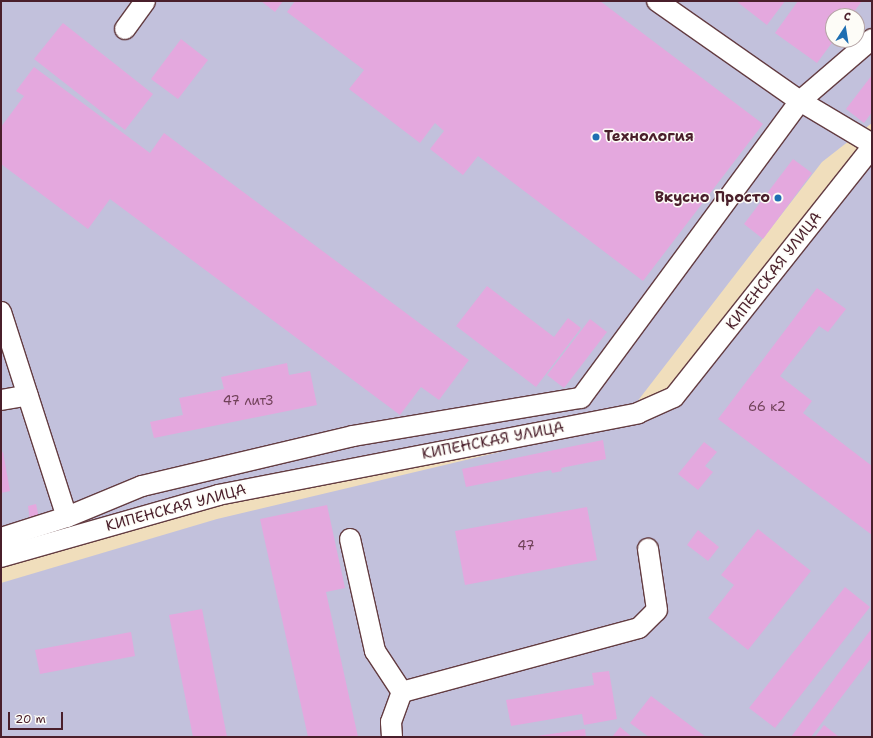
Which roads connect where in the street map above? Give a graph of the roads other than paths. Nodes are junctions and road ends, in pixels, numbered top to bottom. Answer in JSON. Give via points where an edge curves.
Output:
{"nodes":[{"id":1,"x":145,"y":1,"type":"edge"},
{"id":2,"x":656,"y":1,"type":"edge"},
{"id":3,"x":125,"y":29,"type":"dead end"},
{"id":4,"x":872,"y":39,"type":"edge"},
{"id":5,"x":800,"y":101,"type":"junction"},
{"id":6,"x":872,"y":145,"type":"edge"},
{"id":7,"x":1,"y":312,"type":"edge"},
{"id":8,"x":28,"y":395,"type":"junction"},
{"id":9,"x":1,"y":400,"type":"edge"},
{"id":10,"x":67,"y":517,"type":"junction"},
{"id":11,"x":1,"y":538,"type":"edge"},
{"id":12,"x":350,"y":539,"type":"dead end"},
{"id":13,"x":648,"y":549,"type":"dead end"},
{"id":14,"x":1,"y":557,"type":"edge"},
{"id":15,"x":402,"y":692,"type":"junction"},
{"id":16,"x":392,"y":737,"type":"edge"}],
"edges":[{"from":1,"to":3,"type":"street"},
{"from":2,"to":5,"type":"street"},
{"from":4,"to":5,"type":"street"},
{"from":5,"to":6,"type":"street"},
{"from":5,"to":10,"type":"street","via":[[581,398],[353,436],[142,486]]},
{"from":6,"to":14,"type":"street","name":"КИПЕНСКАЯ УЛИЦА","via":[[674,397],[638,413],[218,495]]},
{"from":7,"to":8,"type":"street"},
{"from":8,"to":9,"type":"street"},
{"from":8,"to":10,"type":"street"},
{"from":10,"to":11,"type":"street"},
{"from":12,"to":15,"type":"street","via":[[375,651]]},
{"from":13,"to":15,"type":"street","via":[[658,610],[639,628]]},
{"from":15,"to":16,"type":"street","via":[[392,722]]}]}
